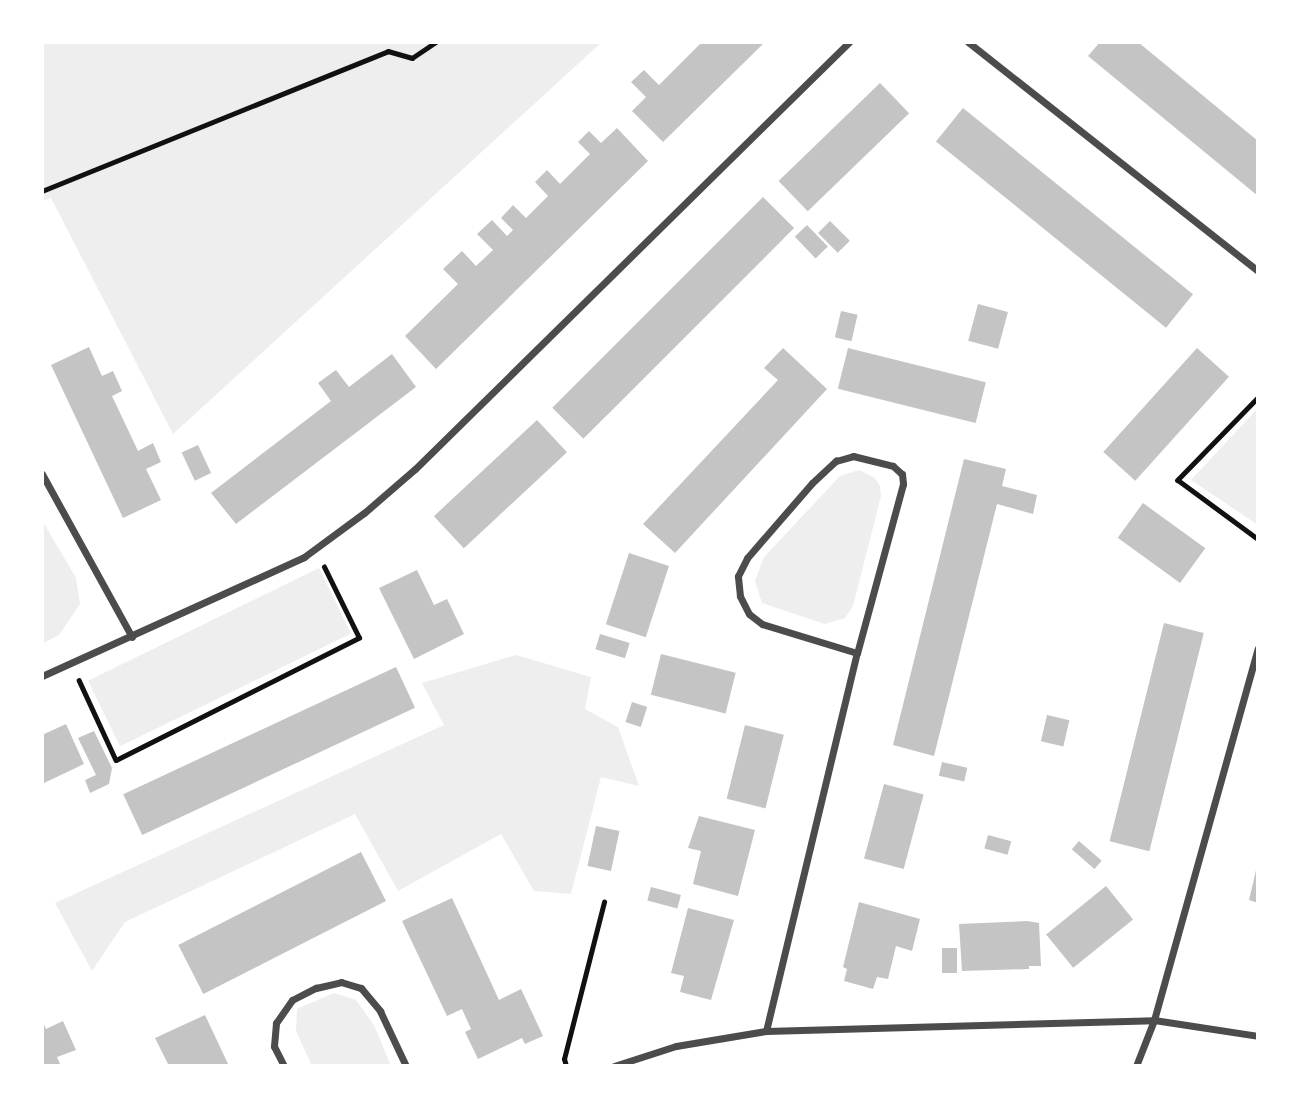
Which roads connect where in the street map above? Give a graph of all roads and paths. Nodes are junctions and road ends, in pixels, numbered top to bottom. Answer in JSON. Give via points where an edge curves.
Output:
{"nodes":[{"id":1,"x":436,"y":42,"type":"edge"},
{"id":2,"x":849,"y":42,"type":"edge"},
{"id":3,"x":968,"y":42,"type":"edge"},
{"id":4,"x":42,"y":191,"type":"edge"},
{"id":5,"x":1258,"y":271,"type":"edge"},
{"id":6,"x":1258,"y":398,"type":"edge"},
{"id":7,"x":42,"y":474,"type":"edge"},
{"id":8,"x":1258,"y":540,"type":"edge"},
{"id":9,"x":315,"y":549,"type":"junction"},
{"id":10,"x":132,"y":637,"type":"junction"},
{"id":11,"x":1258,"y":648,"type":"edge"},
{"id":12,"x":857,"y":653,"type":"junction"},
{"id":13,"x":72,"y":663,"type":"junction"},
{"id":14,"x":42,"y":676,"type":"edge"},
{"id":15,"x":604,"y":902,"type":"dead end"},
{"id":16,"x":1154,"y":1020,"type":"junction"},
{"id":17,"x":766,"y":1031,"type":"junction"},
{"id":18,"x":1258,"y":1036,"type":"edge"},
{"id":19,"x":284,"y":1066,"type":"edge"},
{"id":20,"x":406,"y":1066,"type":"edge"},
{"id":21,"x":566,"y":1066,"type":"edge"},
{"id":22,"x":614,"y":1066,"type":"edge"},
{"id":23,"x":1136,"y":1066,"type":"edge"}],
"edges":[{"from":1,"to":4,"type":"path","via":[[412,58],[388,51]]},
{"from":2,"to":9,"type":"street","via":[[415,469]]},
{"from":3,"to":5,"type":"street"},
{"from":6,"to":8,"type":"path","via":[[1178,480]]},
{"from":7,"to":10,"type":"street"},
{"from":9,"to":10,"type":"street"},
{"from":9,"to":13,"type":"path","via":[[359,638],[116,760]]},
{"from":10,"to":13,"type":"street"},
{"from":11,"to":16,"type":"street"},
{"from":12,"to":12,"type":"street","via":[[762,624],[749,614],[740,596],[738,576],[747,558],[812,483],[836,461],[853,456],[893,466],[902,474],[903,484]]},
{"from":12,"to":17,"type":"street"},
{"from":13,"to":14,"type":"street"},
{"from":15,"to":21,"type":"path","via":[[564,1059]]},
{"from":16,"to":17,"type":"street"},
{"from":16,"to":18,"type":"street"},
{"from":16,"to":23,"type":"street"},
{"from":17,"to":22,"type":"street","via":[[676,1046]]},
{"from":19,"to":20,"type":"street","via":[[274,1046],[276,1023],[292,1000],[341,982],[361,988],[380,1012]]}]}
